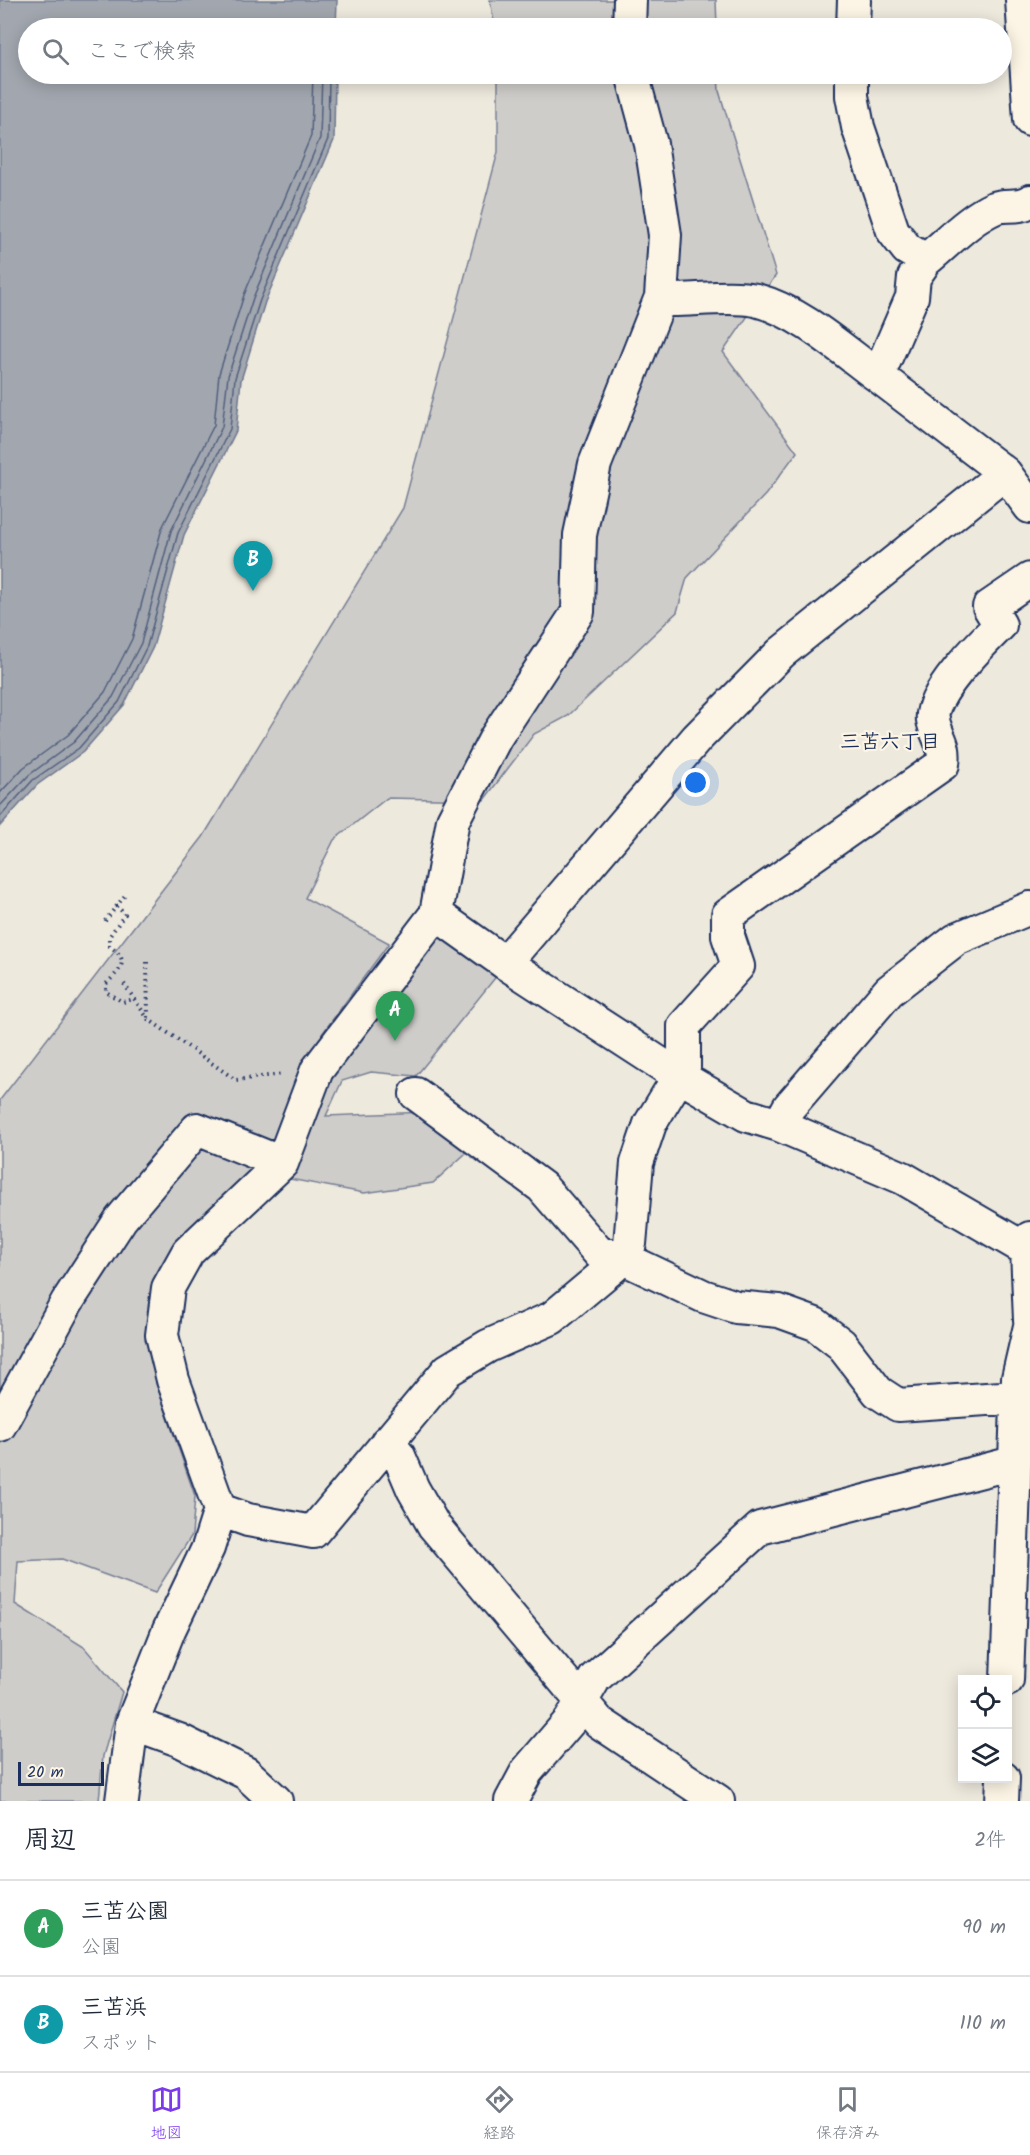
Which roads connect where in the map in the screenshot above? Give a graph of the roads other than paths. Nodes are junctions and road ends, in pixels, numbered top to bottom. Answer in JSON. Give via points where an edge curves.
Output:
{"nodes":[{"id":1,"x":630,"y":0,"type":"edge"},
{"id":2,"x":854,"y":0,"type":"edge"},
{"id":3,"x":1022,"y":0,"type":"edge"},
{"id":4,"x":629,"y":18,"type":"edge"},
{"id":5,"x":853,"y":18,"type":"edge"},
{"id":6,"x":635,"y":84,"type":"edge"},
{"id":7,"x":852,"y":84,"type":"edge"},
{"id":8,"x":1030,"y":120,"type":"edge"},
{"id":9,"x":1030,"y":201,"type":"edge"},
{"id":10,"x":926,"y":260,"type":"junction"},
{"id":11,"x":661,"y":297,"type":"junction"},
{"id":12,"x":878,"y":376,"type":"junction"},
{"id":13,"x":1005,"y":473,"type":"junction"},
{"id":14,"x":1030,"y":507,"type":"edge"},
{"id":15,"x":1030,"y":579,"type":"edge"},
{"id":16,"x":1030,"y":908,"type":"edge"},
{"id":17,"x":436,"y":914,"type":"junction"},
{"id":18,"x":504,"y":963,"type":"junction"},
{"id":19,"x":679,"y":1076,"type":"junction"},
{"id":20,"x":416,"y":1094,"type":"dead end"},
{"id":21,"x":779,"y":1125,"type":"junction"},
{"id":22,"x":282,"y":1163,"type":"junction"},
{"id":23,"x":1028,"y":1244,"type":"edge"},
{"id":24,"x":621,"y":1257,"type":"junction"},
{"id":25,"x":1030,"y":1320,"type":"edge"},
{"id":26,"x":1030,"y":1326,"type":"edge"},
{"id":27,"x":1016,"y":1397,"type":"junction"},
{"id":28,"x":0,"y":1425,"type":"edge"},
{"id":29,"x":387,"y":1442,"type":"junction"},
{"id":30,"x":1013,"y":1463,"type":"junction"},
{"id":31,"x":220,"y":1510,"type":"junction"},
{"id":32,"x":1020,"y":1587,"type":"edge"},
{"id":33,"x":1008,"y":1675,"type":"edge"},
{"id":34,"x":582,"y":1701,"type":"junction"},
{"id":35,"x":132,"y":1723,"type":"junction"},
{"id":36,"x":1003,"y":1783,"type":"edge"},
{"id":37,"x":122,"y":1801,"type":"edge"},
{"id":38,"x":276,"y":1801,"type":"edge"},
{"id":39,"x":511,"y":1801,"type":"edge"},
{"id":40,"x":718,"y":1801,"type":"edge"},
{"id":41,"x":1002,"y":1801,"type":"edge"}],
"edges":[{"from":1,"to":4,"type":"street"},
{"from":2,"to":5,"type":"street"},
{"from":3,"to":8,"type":"street"},
{"from":6,"to":11,"type":"street","via":[[651,144],[665,235]]},
{"from":7,"to":10,"type":"street","via":[[858,127],[893,231],[907,249]]},
{"from":9,"to":10,"type":"street","via":[[1022,206],[996,207]]},
{"from":10,"to":12,"type":"street","via":[[914,277],[912,297]]},
{"from":11,"to":12,"type":"street","via":[[753,300],[768,304],[788,312]]},
{"from":11,"to":17,"type":"street","via":[[596,464],[580,535],[579,612],[496,737],[453,820]]},
{"from":12,"to":13,"type":"street"},
{"from":13,"to":14,"type":"street"},
{"from":13,"to":18,"type":"street","via":[[781,653],[697,738]]},
{"from":15,"to":19,"type":"street","via":[[989,607],[1000,625],[965,660],[934,707],[933,719],[945,748],[943,764],[728,915],[728,936],[738,966],[684,1026],[684,1068]]},
{"from":16,"to":21,"type":"street","via":[[956,939],[889,991],[789,1107]]},
{"from":17,"to":18,"type":"street"},
{"from":17,"to":22,"type":"street","via":[[317,1070]]},
{"from":18,"to":19,"type":"street"},
{"from":19,"to":21,"type":"street","via":[[746,1114]]},
{"from":19,"to":24,"type":"street","via":[[650,1124],[637,1163],[630,1244]]},
{"from":20,"to":24,"type":"street","via":[[542,1187],[599,1253]]},
{"from":21,"to":23,"type":"street","via":[[903,1178]]},
{"from":22,"to":28,"type":"street","via":[[197,1129],[121,1219],[68,1302]]},
{"from":22,"to":31,"type":"street","via":[[188,1252],[168,1288],[162,1335],[173,1380]]},
{"from":23,"to":25,"type":"street"},
{"from":24,"to":27,"type":"street","via":[[703,1296],[736,1307],[779,1311],[815,1324],[841,1344],[878,1392],[898,1405]]},
{"from":24,"to":29,"type":"street","via":[[552,1318],[488,1346],[448,1370]]},
{"from":26,"to":27,"type":"street"},
{"from":27,"to":30,"type":"street"},
{"from":29,"to":31,"type":"street","via":[[314,1532],[248,1520]]},
{"from":29,"to":34,"type":"street","via":[[399,1456],[435,1526]]},
{"from":30,"to":32,"type":"street"},
{"from":30,"to":34,"type":"street","via":[[760,1528],[595,1678]]},
{"from":31,"to":35,"type":"street","via":[[208,1548],[169,1630]]},
{"from":32,"to":33,"type":"street"},
{"from":34,"to":39,"type":"street","via":[[527,1772]]},
{"from":34,"to":40,"type":"street","via":[[599,1722]]},
{"from":35,"to":37,"type":"street"},
{"from":35,"to":38,"type":"street","via":[[179,1740],[246,1773]]},
{"from":36,"to":41,"type":"street"}]}
